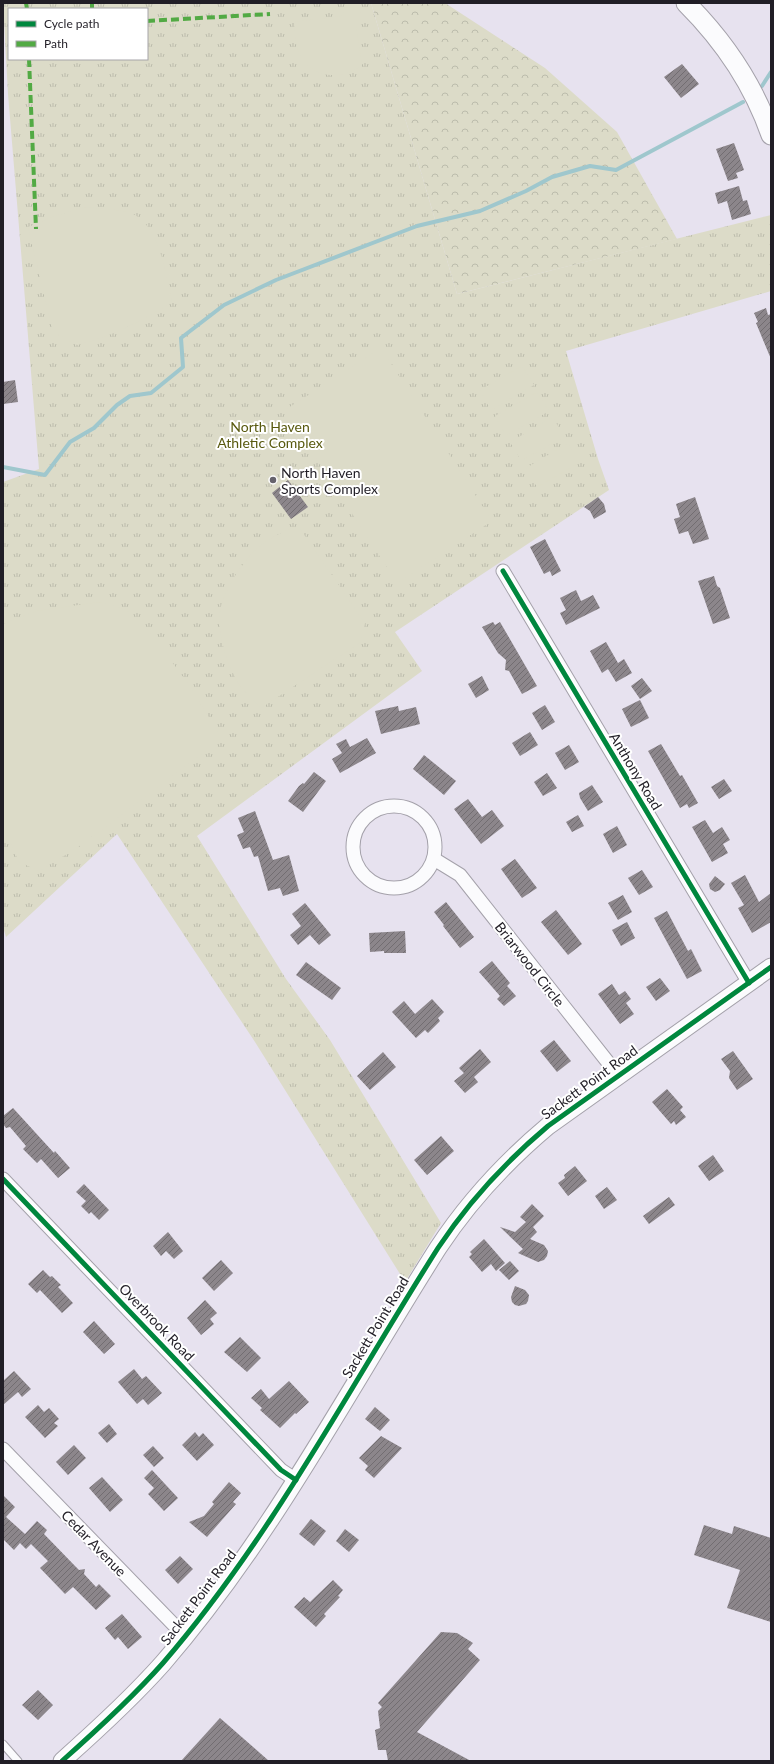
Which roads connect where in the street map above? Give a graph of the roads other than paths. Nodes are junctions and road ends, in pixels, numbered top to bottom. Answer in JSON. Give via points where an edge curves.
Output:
{"nodes":[{"id":1,"x":686,"y":3,"type":"edge"},
{"id":2,"x":771,"y":135,"type":"edge"},
{"id":3,"x":504,"y":571,"type":"dead end"},
{"id":4,"x":434,"y":859,"type":"junction"},
{"id":5,"x":771,"y":967,"type":"edge"},
{"id":6,"x":749,"y":983,"type":"junction"},
{"id":7,"x":618,"y":1075,"type":"junction"},
{"id":8,"x":3,"y":1179,"type":"edge"},
{"id":9,"x":3,"y":1450,"type":"edge"},
{"id":10,"x":296,"y":1480,"type":"junction"},
{"id":11,"x":186,"y":1635,"type":"junction"},
{"id":12,"x":3,"y":1744,"type":"edge"},
{"id":13,"x":18,"y":1761,"type":"edge"},
{"id":14,"x":62,"y":1761,"type":"edge"}],
"edges":[{"from":1,"to":2,"type":"main road","via":[[712,31],[737,67]]},
{"from":3,"to":6,"type":"street","name":"Anthony Road"},
{"from":4,"to":4,"type":"street","via":[[436,845],[433,832],[417,812],[405,807],[379,809],[359,826],[354,838],[353,852],[357,865],[366,877],[391,888],[405,887],[418,880],[428,871]]},
{"from":4,"to":7,"type":"street","name":"Briarwood Circle","via":[[460,875]]},
{"from":5,"to":6,"type":"street","name":"Sackett Point Road"},
{"from":6,"to":7,"type":"street","name":"Sackett Point Road"},
{"from":7,"to":10,"type":"street","name":"Sackett Point Road","via":[[548,1126],[495,1174],[470,1203],[414,1285]]},
{"from":8,"to":10,"type":"street","name":"Overbrook Road","via":[[281,1470]]},
{"from":9,"to":11,"type":"street","name":"Cedar Avenue"},
{"from":10,"to":11,"type":"street","name":"Sackett Point Road","via":[[249,1550]]},
{"from":11,"to":14,"type":"street","name":"Sackett Point Road","via":[[140,1688]]},
{"from":12,"to":13,"type":"lane"}]}
